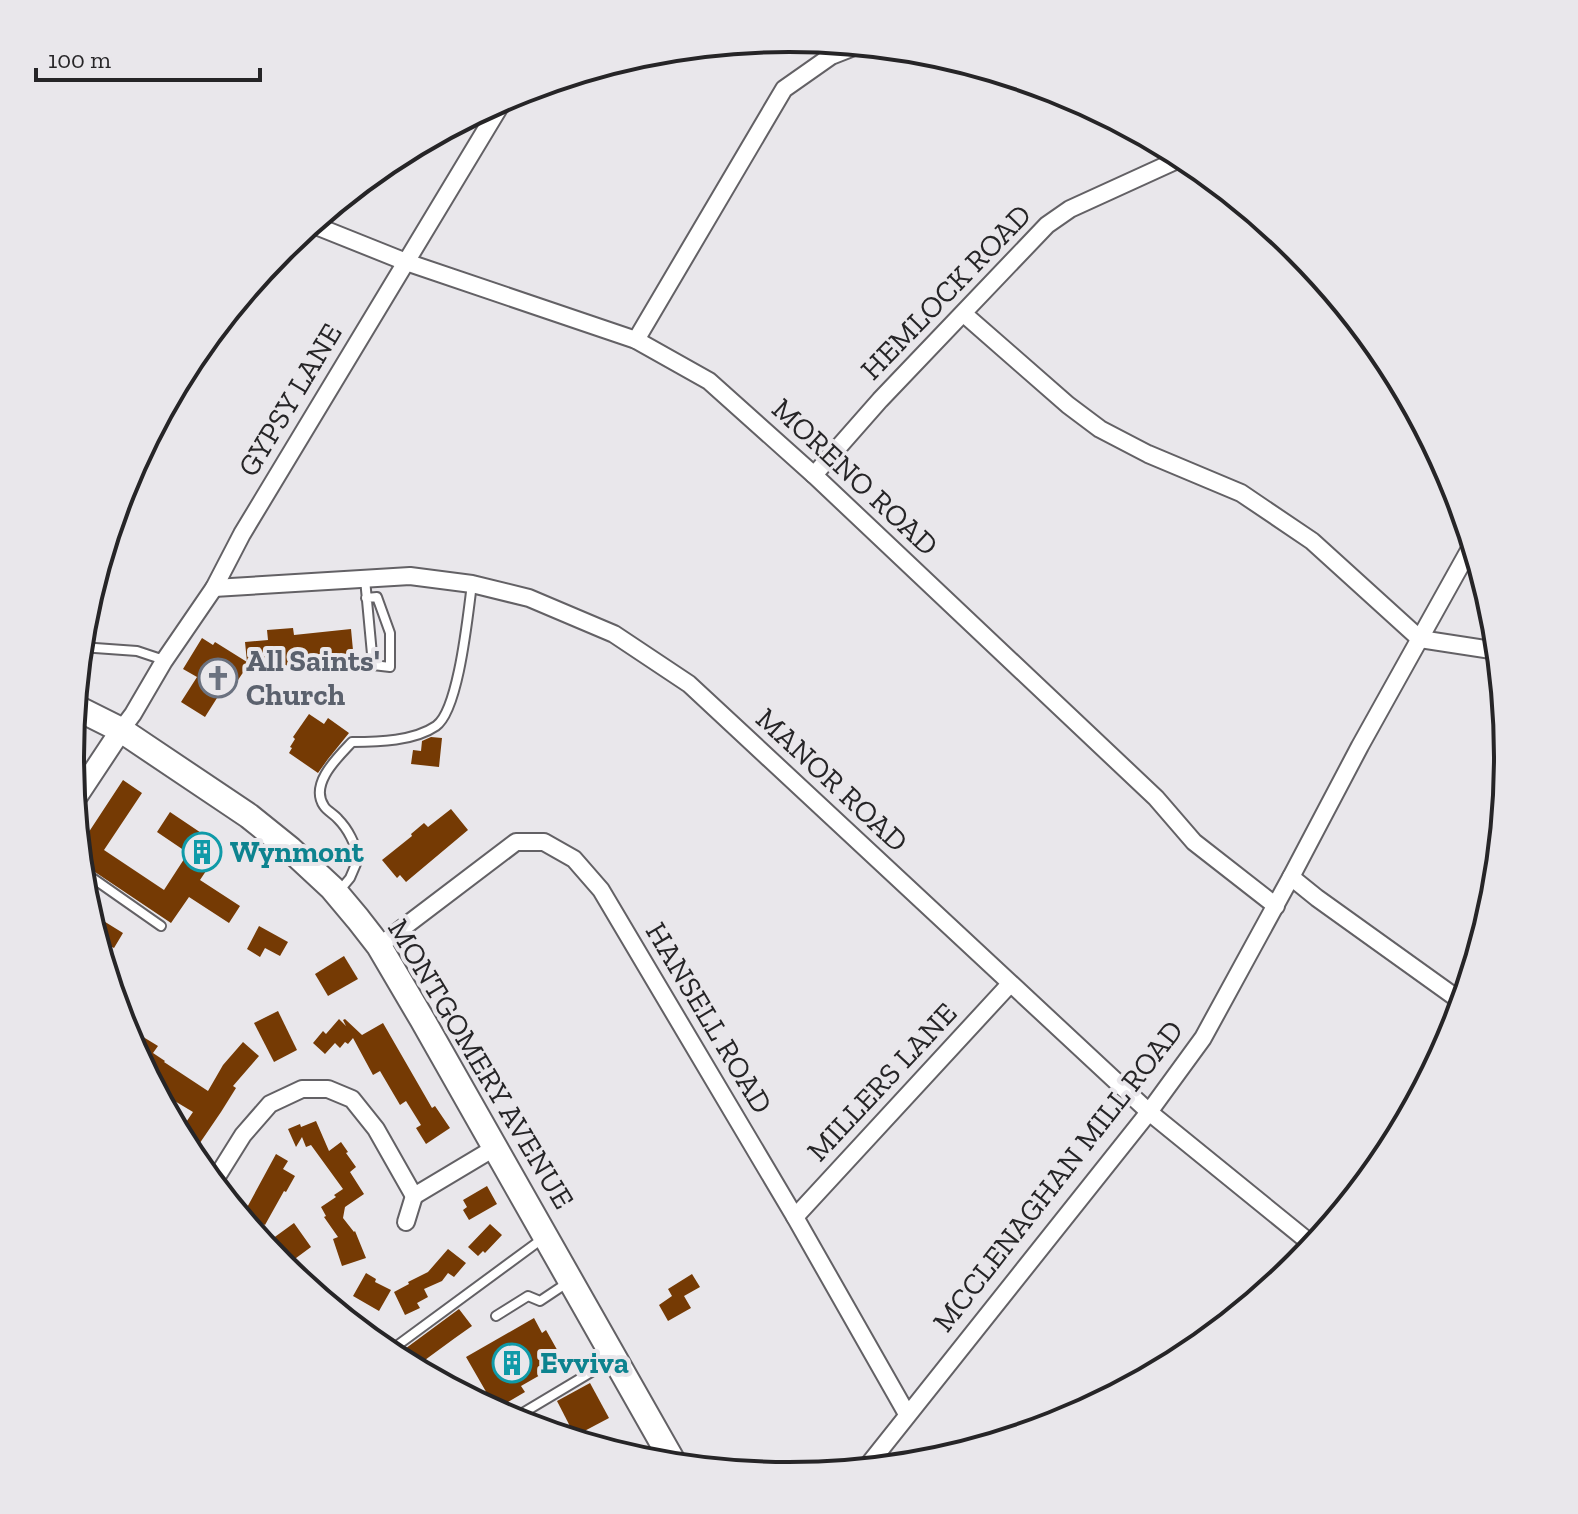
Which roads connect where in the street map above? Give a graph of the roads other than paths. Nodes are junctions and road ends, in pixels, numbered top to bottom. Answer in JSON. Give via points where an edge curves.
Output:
{"nodes":[{"id":1,"x":836,"y":54,"type":"edge"},
{"id":2,"x":493,"y":118,"type":"edge"},
{"id":3,"x":1169,"y":164,"type":"edge"},
{"id":4,"x":322,"y":229,"type":"edge"},
{"id":5,"x":406,"y":262,"type":"junction"},
{"id":6,"x":964,"y":314,"type":"junction"},
{"id":7,"x":636,"y":340,"type":"junction"},
{"id":8,"x":814,"y":475,"type":"junction"},
{"id":9,"x":1465,"y":558,"type":"edge"},
{"id":10,"x":365,"y":579,"type":"junction"},
{"id":11,"x":472,"y":584,"type":"junction"},
{"id":12,"x":214,"y":588,"type":"junction"},
{"id":13,"x":366,"y":598,"type":"junction"},
{"id":14,"x":1420,"y":639,"type":"junction"},
{"id":15,"x":93,"y":648,"type":"edge"},
{"id":16,"x":1485,"y":649,"type":"edge"},
{"id":17,"x":164,"y":661,"type":"junction"},
{"id":18,"x":86,"y":712,"type":"edge"},
{"id":19,"x":121,"y":730,"type":"junction"},
{"id":20,"x":85,"y":784,"type":"edge"},
{"id":21,"x":1291,"y":877,"type":"junction"},
{"id":22,"x":95,"y":880,"type":"edge"},
{"id":23,"x":337,"y":894,"type":"junction"},
{"id":24,"x":1276,"y":906,"type":"junction"},
{"id":25,"x":161,"y":926,"type":"dead end"},
{"id":26,"x":379,"y":946,"type":"junction"},
{"id":27,"x":1010,"y":984,"type":"junction"},
{"id":28,"x":1453,"y":995,"type":"edge"},
{"id":29,"x":1149,"y":1112,"type":"junction"},
{"id":30,"x":496,"y":1147,"type":"junction"},
{"id":31,"x":220,"y":1172,"type":"edge"},
{"id":32,"x":414,"y":1196,"type":"junction"},
{"id":33,"x":795,"y":1217,"type":"junction"},
{"id":34,"x":406,"y":1222,"type":"dead end"},
{"id":35,"x":546,"y":1236,"type":"junction"},
{"id":36,"x":1304,"y":1238,"type":"edge"},
{"id":37,"x":571,"y":1280,"type":"junction"},
{"id":38,"x":496,"y":1316,"type":"dead end"},
{"id":39,"x":399,"y":1344,"type":"edge"},
{"id":40,"x":614,"y":1358,"type":"junction"},
{"id":41,"x":526,"y":1411,"type":"edge"},
{"id":42,"x":907,"y":1414,"type":"junction"},
{"id":43,"x":667,"y":1451,"type":"edge"},
{"id":44,"x":874,"y":1457,"type":"edge"}],
"edges":[{"from":1,"to":7,"type":"street","via":[[784,89]]},
{"from":2,"to":5,"type":"street","name":"GYPSY LANE"},
{"from":3,"to":6,"type":"street","name":"HEMLOCK ROAD","via":[[1070,209],[1047,225]]},
{"from":4,"to":5,"type":"street","name":"MORENO ROAD"},
{"from":5,"to":7,"type":"street","name":"MORENO ROAD"},
{"from":5,"to":12,"type":"street","name":"GYPSY LANE"},
{"from":6,"to":8,"type":"street","name":"HEMLOCK ROAD"},
{"from":6,"to":14,"type":"street","via":[[1100,429],[1241,493],[1312,541]]},
{"from":7,"to":8,"type":"street","name":"MORENO ROAD","via":[[709,381]]},
{"from":8,"to":24,"type":"street","name":"MORENO ROAD","via":[[1156,798],[1194,842]]},
{"from":9,"to":14,"type":"street"},
{"from":10,"to":11,"type":"street","name":"MANOR ROAD","via":[[410,576]]},
{"from":10,"to":12,"type":"street","name":"MANOR ROAD"},
{"from":10,"to":13,"type":"lane"},
{"from":11,"to":23,"type":"lane","via":[[447,715],[436,726],[403,739],[352,742],[331,764],[319,789],[323,805],[353,840],[359,857]]},
{"from":11,"to":27,"type":"street","name":"MANOR ROAD","via":[[529,598],[614,634],[689,684]]},
{"from":12,"to":17,"type":"street","name":"GYPSY LANE"},
{"from":13,"to":13,"type":"lane","via":[[373,665],[390,667],[390,633],[377,597]]},
{"from":14,"to":16,"type":"street"},
{"from":14,"to":21,"type":"street"},
{"from":15,"to":17,"type":"lane","via":[[137,651]]},
{"from":17,"to":19,"type":"street","name":"GYPSY LANE"},
{"from":18,"to":19,"type":"main road","name":"MONTGOMERY AVENUE"},
{"from":19,"to":20,"type":"street"},
{"from":19,"to":23,"type":"main road","name":"MONTGOMERY AVENUE","via":[[249,816]]},
{"from":21,"to":24,"type":"street","name":"MCCLENAGHAN MILL ROAD"},
{"from":21,"to":28,"type":"street"},
{"from":22,"to":25,"type":"lane"},
{"from":23,"to":26,"type":"main road","name":"MONTGOMERY AVENUE"},
{"from":24,"to":29,"type":"street","name":"MCCLENAGHAN MILL ROAD","via":[[1203,1038]]},
{"from":26,"to":30,"type":"main road","name":"MONTGOMERY AVENUE"},
{"from":26,"to":33,"type":"street","name":"HANSELL ROAD","via":[[516,842],[544,842],[574,859],[601,890]]},
{"from":27,"to":29,"type":"street","name":"MANOR ROAD"},
{"from":27,"to":33,"type":"street","name":"MILLERS LANE"},
{"from":29,"to":36,"type":"street","name":"MANOR ROAD"},
{"from":29,"to":42,"type":"street","name":"MCCLENAGHAN MILL ROAD"},
{"from":30,"to":32,"type":"street"},
{"from":30,"to":35,"type":"main road","name":"MONTGOMERY AVENUE"},
{"from":31,"to":32,"type":"street","via":[[270,1104],[302,1089],[328,1089],[352,1099],[376,1129]]},
{"from":32,"to":34,"type":"street"},
{"from":33,"to":42,"type":"street","name":"HANSELL ROAD"},
{"from":35,"to":37,"type":"main road","name":"MONTGOMERY AVENUE"},
{"from":35,"to":39,"type":"lane"},
{"from":37,"to":38,"type":"lane","via":[[540,1301],[528,1296]]},
{"from":37,"to":40,"type":"main road","name":"MONTGOMERY AVENUE"},
{"from":40,"to":41,"type":"lane"},
{"from":40,"to":43,"type":"main road","name":"MONTGOMERY AVENUE"},
{"from":42,"to":44,"type":"street","name":"MCCLENAGHAN MILL ROAD"}]}
